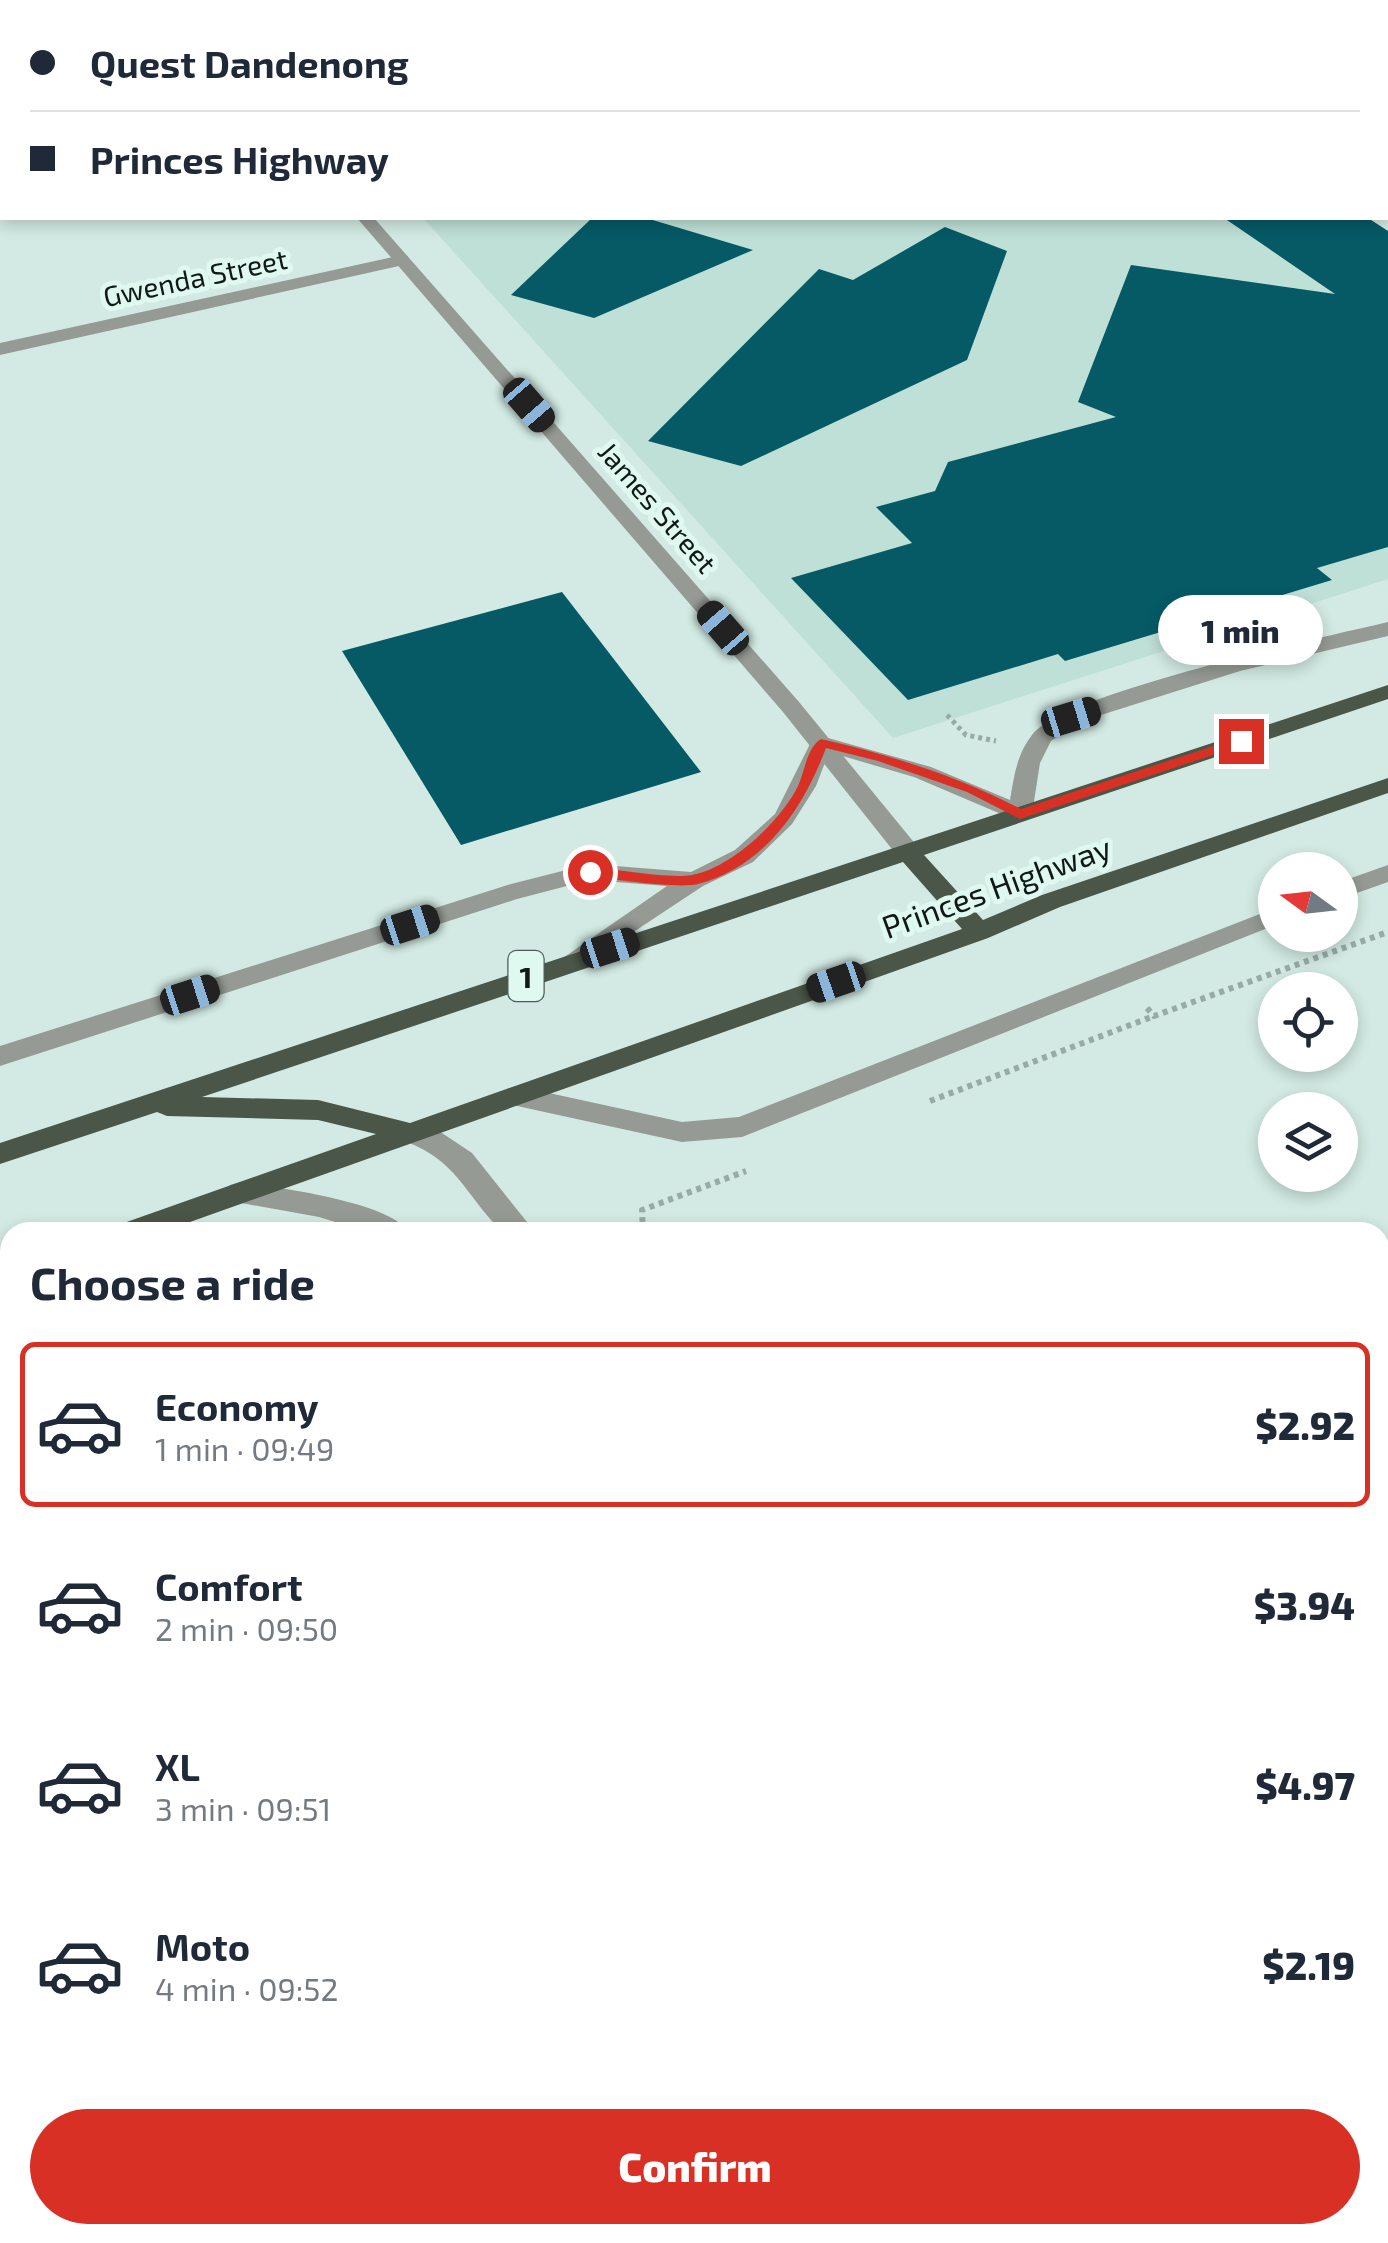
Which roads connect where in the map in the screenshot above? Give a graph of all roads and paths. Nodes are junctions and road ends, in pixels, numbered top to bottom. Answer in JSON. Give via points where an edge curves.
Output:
{"nodes":[{"id":1,"x":368,"y":220,"type":"edge"},
{"id":2,"x":402,"y":260,"type":"junction"},
{"id":3,"x":0,"y":348,"type":"edge"},
{"id":4,"x":1388,"y":629,"type":"edge"},
{"id":5,"x":1388,"y":692,"type":"edge"},
{"id":6,"x":947,"y":714,"type":"dead end"},
{"id":7,"x":821,"y":743,"type":"junction"},
{"id":8,"x":1037,"y":748,"type":"junction"},
{"id":9,"x":1388,"y":784,"type":"edge"},
{"id":10,"x":1020,"y":814,"type":"junction"},
{"id":11,"x":908,"y":852,"type":"junction"},
{"id":12,"x":1388,"y":873,"type":"edge"},
{"id":13,"x":694,"y":880,"type":"junction"},
{"id":14,"x":1358,"y":884,"type":"edge"},
{"id":15,"x":1258,"y":923,"type":"edge"},
{"id":16,"x":978,"y":932,"type":"junction"},
{"id":17,"x":573,"y":960,"type":"junction"},
{"id":18,"x":0,"y":1056,"type":"edge"},
{"id":19,"x":516,"y":1096,"type":"junction"},
{"id":20,"x":146,"y":1105,"type":"junction"},
{"id":21,"x":411,"y":1133,"type":"junction"},
{"id":22,"x":0,"y":1154,"type":"edge"},
{"id":23,"x":240,"y":1193,"type":"junction"},
{"id":24,"x":170,"y":1222,"type":"edge"},
{"id":25,"x":372,"y":1222,"type":"edge"},
{"id":26,"x":510,"y":1222,"type":"edge"}],
"edges":[{"from":1,"to":2,"type":"street","name":"James Street"},
{"from":2,"to":3,"type":"street","name":"Gwenda Street"},
{"from":2,"to":7,"type":"street","name":"James Street"},
{"from":4,"to":8,"type":"street","via":[[1233,666],[1071,717]]},
{"from":5,"to":10,"type":"highway","name":"Princes Highway","number":"1"},
{"from":6,"to":8,"type":"path","via":[[966,735]]},
{"from":7,"to":10,"type":"street","via":[[972,789]]},
{"from":7,"to":11,"type":"street","name":"James Street"},
{"from":7,"to":13,"type":"street","via":[[784,819],[744,856]]},
{"from":8,"to":10,"type":"street"},
{"from":9,"to":16,"type":"highway","name":"Princes Highway"},
{"from":10,"to":11,"type":"highway","name":"Princes Highway","number":"1"},
{"from":11,"to":16,"type":"highway","name":"James Street"},
{"from":11,"to":17,"type":"highway","name":"Princes Highway","number":"1"},
{"from":12,"to":14,"type":"street"},
{"from":13,"to":17,"type":"street"},
{"from":13,"to":18,"type":"street","via":[[590,872],[542,884]]},
{"from":15,"to":19,"type":"street","via":[[742,1127],[682,1132]]},
{"from":16,"to":19,"type":"highway","name":"Princes Highway"},
{"from":17,"to":20,"type":"highway","name":"Princes Highway","number":"1"},
{"from":19,"to":21,"type":"highway","name":"Princes Highway"},
{"from":20,"to":21,"type":"highway","via":[[318,1110]]},
{"from":20,"to":22,"type":"highway","name":"Princes Highway","number":"1"},
{"from":21,"to":23,"type":"highway","name":"Princes Highway"},
{"from":21,"to":26,"type":"street","via":[[458,1153]]},
{"from":23,"to":24,"type":"highway","name":"Princes Highway"},
{"from":23,"to":25,"type":"street","via":[[319,1205]]}]}
